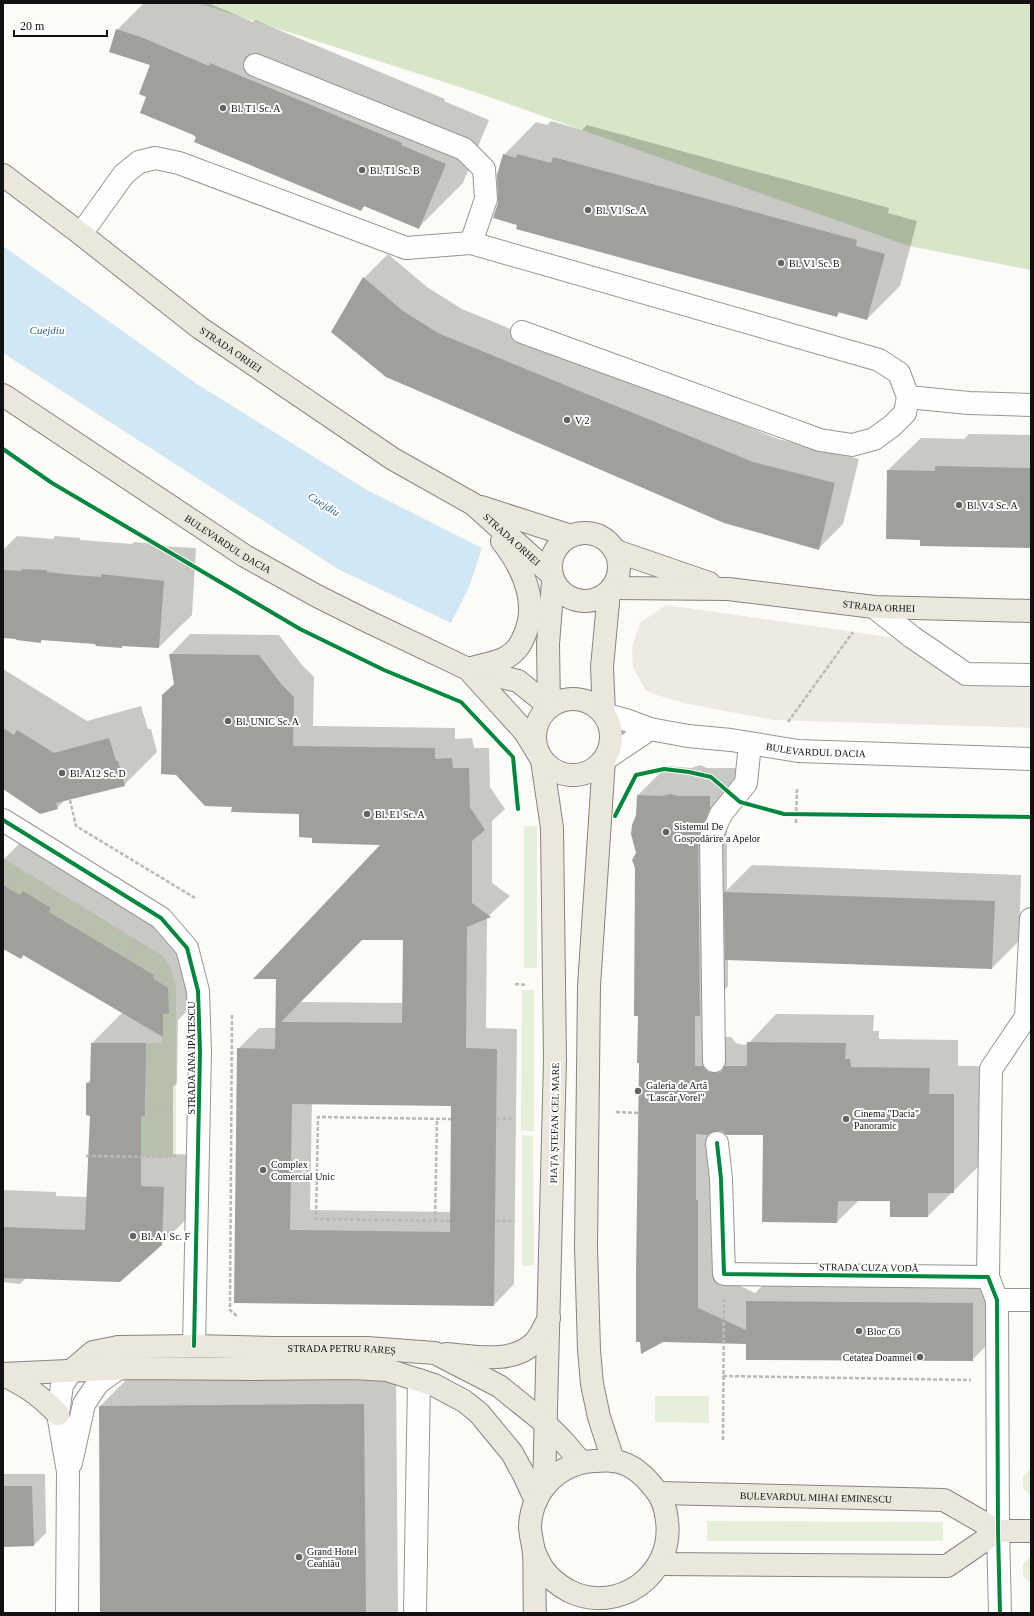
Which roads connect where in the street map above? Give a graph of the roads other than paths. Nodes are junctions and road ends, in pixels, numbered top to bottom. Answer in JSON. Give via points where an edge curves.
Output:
{"nodes":[{"id":1,"x":255,"y":65,"type":"dead end"},
{"id":2,"x":3,"y":175,"type":"edge"},
{"id":3,"x":81,"y":234,"type":"junction"},
{"id":4,"x":471,"y":243,"type":"junction"},
{"id":5,"x":522,"y":332,"type":"dead end"},
{"id":6,"x":3,"y":395,"type":"edge"},
{"id":7,"x":908,"y":397,"type":"junction"},
{"id":8,"x":1031,"y":405,"type":"edge"},
{"id":9,"x":473,"y":504,"type":"junction"},
{"id":10,"x":571,"y":536,"type":"junction"},
{"id":11,"x":616,"y":551,"type":"junction"},
{"id":12,"x":552,"y":578,"type":"junction"},
{"id":13,"x":728,"y":589,"type":"junction"},
{"id":14,"x":611,"y":590,"type":"junction"},
{"id":15,"x":874,"y":607,"type":"junction"},
{"id":16,"x":1031,"y":611,"type":"edge"},
{"id":17,"x":468,"y":669,"type":"junction"},
{"id":18,"x":1031,"y":675,"type":"edge"},
{"id":19,"x":549,"y":706,"type":"junction"},
{"id":20,"x":604,"y":714,"type":"junction"},
{"id":21,"x":650,"y":729,"type":"junction"},
{"id":22,"x":750,"y":744,"type":"junction"},
{"id":23,"x":1031,"y":759,"type":"edge"},
{"id":24,"x":542,"y":760,"type":"junction"},
{"id":25,"x":604,"y":760,"type":"junction"},
{"id":26,"x":3,"y":820,"type":"edge"},
{"id":27,"x":1031,"y":920,"type":"edge"},
{"id":28,"x":714,"y":1061,"type":"dead end"},
{"id":29,"x":717,"y":1143,"type":"dead end"},
{"id":30,"x":988,"y":1277,"type":"junction"},
{"id":31,"x":997,"y":1300,"type":"junction"},
{"id":32,"x":1031,"y":1300,"type":"edge"},
{"id":33,"x":550,"y":1316,"type":"junction"},
{"id":34,"x":194,"y":1346,"type":"junction"},
{"id":35,"x":435,"y":1353,"type":"junction"},
{"id":36,"x":119,"y":1368,"type":"junction"},
{"id":37,"x":72,"y":1370,"type":"junction"},
{"id":38,"x":3,"y":1374,"type":"edge"},
{"id":39,"x":419,"y":1380,"type":"junction"},
{"id":40,"x":58,"y":1414,"type":"junction"},
{"id":41,"x":545,"y":1423,"type":"junction"},
{"id":42,"x":613,"y":1460,"type":"junction"},
{"id":43,"x":581,"y":1462,"type":"junction"},
{"id":44,"x":68,"y":1472,"type":"junction"},
{"id":45,"x":540,"y":1494,"type":"junction"},
{"id":46,"x":659,"y":1494,"type":"junction"},
{"id":47,"x":998,"y":1531,"type":"junction"},
{"id":48,"x":1031,"y":1531,"type":"edge"},
{"id":49,"x":534,"y":1552,"type":"junction"},
{"id":50,"x":659,"y":1564,"type":"junction"},
{"id":51,"x":622,"y":1595,"type":"junction"},
{"id":52,"x":67,"y":1613,"type":"edge"},
{"id":53,"x":415,"y":1613,"type":"edge"},
{"id":54,"x":535,"y":1613,"type":"edge"},
{"id":55,"x":605,"y":1613,"type":"edge"},
{"id":56,"x":1000,"y":1613,"type":"edge"}],
"edges":[{"from":1,"to":4,"type":"street","via":[[464,150],[484,169],[486,199]]},
{"from":2,"to":3,"type":"main road","name":"STRADA ORHEI"},
{"from":3,"to":4,"type":"street","via":[[124,174],[139,162],[155,158],[179,163],[406,248]]},
{"from":3,"to":9,"type":"main road","name":"STRADA ORHEI","via":[[200,328],[387,454]]},
{"from":4,"to":7,"type":"street","via":[[879,360],[899,373]]},
{"from":5,"to":7,"type":"street","via":[[820,440],[852,445],[874,439],[905,413]]},
{"from":6,"to":17,"type":"main road","name":"BULEVARDUL DACIA","via":[[245,556],[317,596]]},
{"from":7,"to":8,"type":"street","via":[[969,403]]},
{"from":9,"to":10,"type":"main road","name":"STRADA ORHEI"},
{"from":9,"to":12,"type":"main road","name":"STRADA ORHEI"},
{"from":9,"to":17,"type":"main road","via":[[513,554],[529,589],[531,612],[519,647],[506,658]]},
{"from":10,"to":11,"type":"main road","via":[[591,533],[601,537]]},
{"from":10,"to":12,"type":"main road","via":[[561,542],[554,552],[551,562]]},
{"from":11,"to":13,"type":"main road","name":"STRADA ORHEI"},
{"from":11,"to":14,"type":"main road","via":[[618,576]]},
{"from":12,"to":14,"type":"main road","via":[[559,590],[568,598],[578,601],[589,602]]},
{"from":12,"to":19,"type":"main road","via":[[548,644]]},
{"from":13,"to":14,"type":"main road","name":"STRADA ORHEI"},
{"from":13,"to":15,"type":"main road","name":"STRADA ORHEI"},
{"from":14,"to":20,"type":"main road","via":[[602,667]]},
{"from":15,"to":16,"type":"main road","name":"STRADA ORHEI"},
{"from":15,"to":18,"type":"street","via":[[966,674]]},
{"from":17,"to":19,"type":"main road","name":"BULEVARDUL DACIA","via":[[518,681]]},
{"from":17,"to":24,"type":"main road","name":"BULEVARDUL DACIA","via":[[525,732]]},
{"from":19,"to":20,"type":"main road","via":[[560,700],[572,698],[584,700]]},
{"from":19,"to":24,"type":"main road","via":[[541,714],[534,738],[536,750]]},
{"from":20,"to":21,"type":"street","name":"BULEVARDUL DACIA"},
{"from":20,"to":25,"type":"main road","via":[[611,737],[610,749]]},
{"from":21,"to":22,"type":"street","name":"BULEVARDUL DACIA"},
{"from":21,"to":25,"type":"street"},
{"from":22,"to":23,"type":"street","name":"BULEVARDUL DACIA","via":[[798,752]]},
{"from":22,"to":28,"type":"street","via":[[746,783],[721,814],[711,837]]},
{"from":24,"to":25,"type":"main road","via":[[551,769],[573,776],[585,774]]},
{"from":24,"to":33,"type":"main road","name":"PIAȚA ȘTEFAN CEL MARE","via":[[552,828],[554,949],[555,1060]]},
{"from":25,"to":42,"type":"main road","via":[[589,986],[586,1247],[592,1384],[599,1417]]},
{"from":26,"to":34,"type":"street","name":"STRADA ANA IPĂTESCU","via":[[161,918],[187,948],[198,991],[200,1051]]},
{"from":27,"to":30,"type":"street","via":[[1026,1017],[991,1069]]},
{"from":29,"to":30,"type":"street","name":"STRADA CUZA VODĂ","via":[[721,1178],[724,1274]]},
{"from":30,"to":31,"type":"street"},
{"from":31,"to":32,"type":"street"},
{"from":31,"to":47,"type":"street"},
{"from":33,"to":35,"type":"main road","via":[[536,1341],[525,1350],[510,1356],[489,1358]]},
{"from":33,"to":41,"type":"main road","name":"PIAȚA ȘTEFAN CEL MARE"},
{"from":34,"to":35,"type":"main road","name":"STRADA PETRU RAREȘ","via":[[367,1348]]},
{"from":34,"to":37,"type":"main road","name":"STRADA PETRU RAREȘ","via":[[118,1347],[93,1352]]},
{"from":35,"to":41,"type":"main road","name":"STRADA PETRU RAREȘ","via":[[499,1386]]},
{"from":36,"to":37,"type":"main road","name":"STRADA PETRU RAREȘ"},
{"from":36,"to":39,"type":"main road","name":"STRADA PETRU RAREȘ","via":[[367,1368],[387,1370]]},
{"from":36,"to":44,"type":"street","via":[[98,1383],[84,1404]]},
{"from":37,"to":38,"type":"main road","name":"STRADA PETRU RAREȘ"},
{"from":37,"to":40,"type":"street","via":[[62,1385]]},
{"from":38,"to":40,"type":"main road","via":[[39,1395]]},
{"from":39,"to":45,"type":"main road","name":"STRADA PETRU RAREȘ","via":[[464,1401],[479,1413],[512,1453]]},
{"from":39,"to":53,"type":"street"},
{"from":40,"to":44,"type":"street"},
{"from":41,"to":43,"type":"main road","name":"STRADA PETRU RAREȘ"},
{"from":41,"to":45,"type":"main road","name":"PIAȚA ȘTEFAN CEL MARE"},
{"from":42,"to":43,"type":"main road"},
{"from":42,"to":46,"type":"main road","via":[[631,1467],[647,1478]]},
{"from":43,"to":45,"type":"main road","via":[[567,1467],[554,1476]]},
{"from":44,"to":52,"type":"street"},
{"from":45,"to":49,"type":"main road","via":[[530,1526]]},
{"from":46,"to":47,"type":"main road","name":"BULEVARDUL MIHAI EMINESCU","via":[[944,1500]]},
{"from":46,"to":50,"type":"main road","via":[[666,1511],[668,1529],[666,1547]]},
{"from":47,"to":48,"type":"main road"},
{"from":47,"to":50,"type":"main road","via":[[947,1566]]},
{"from":47,"to":56,"type":"street"},
{"from":49,"to":51,"type":"main road","via":[[544,1571],[560,1586],[579,1595],[601,1598]]},
{"from":49,"to":54,"type":"main road"},
{"from":50,"to":51,"type":"main road","via":[[649,1577]]},
{"from":51,"to":55,"type":"main road"}]}
